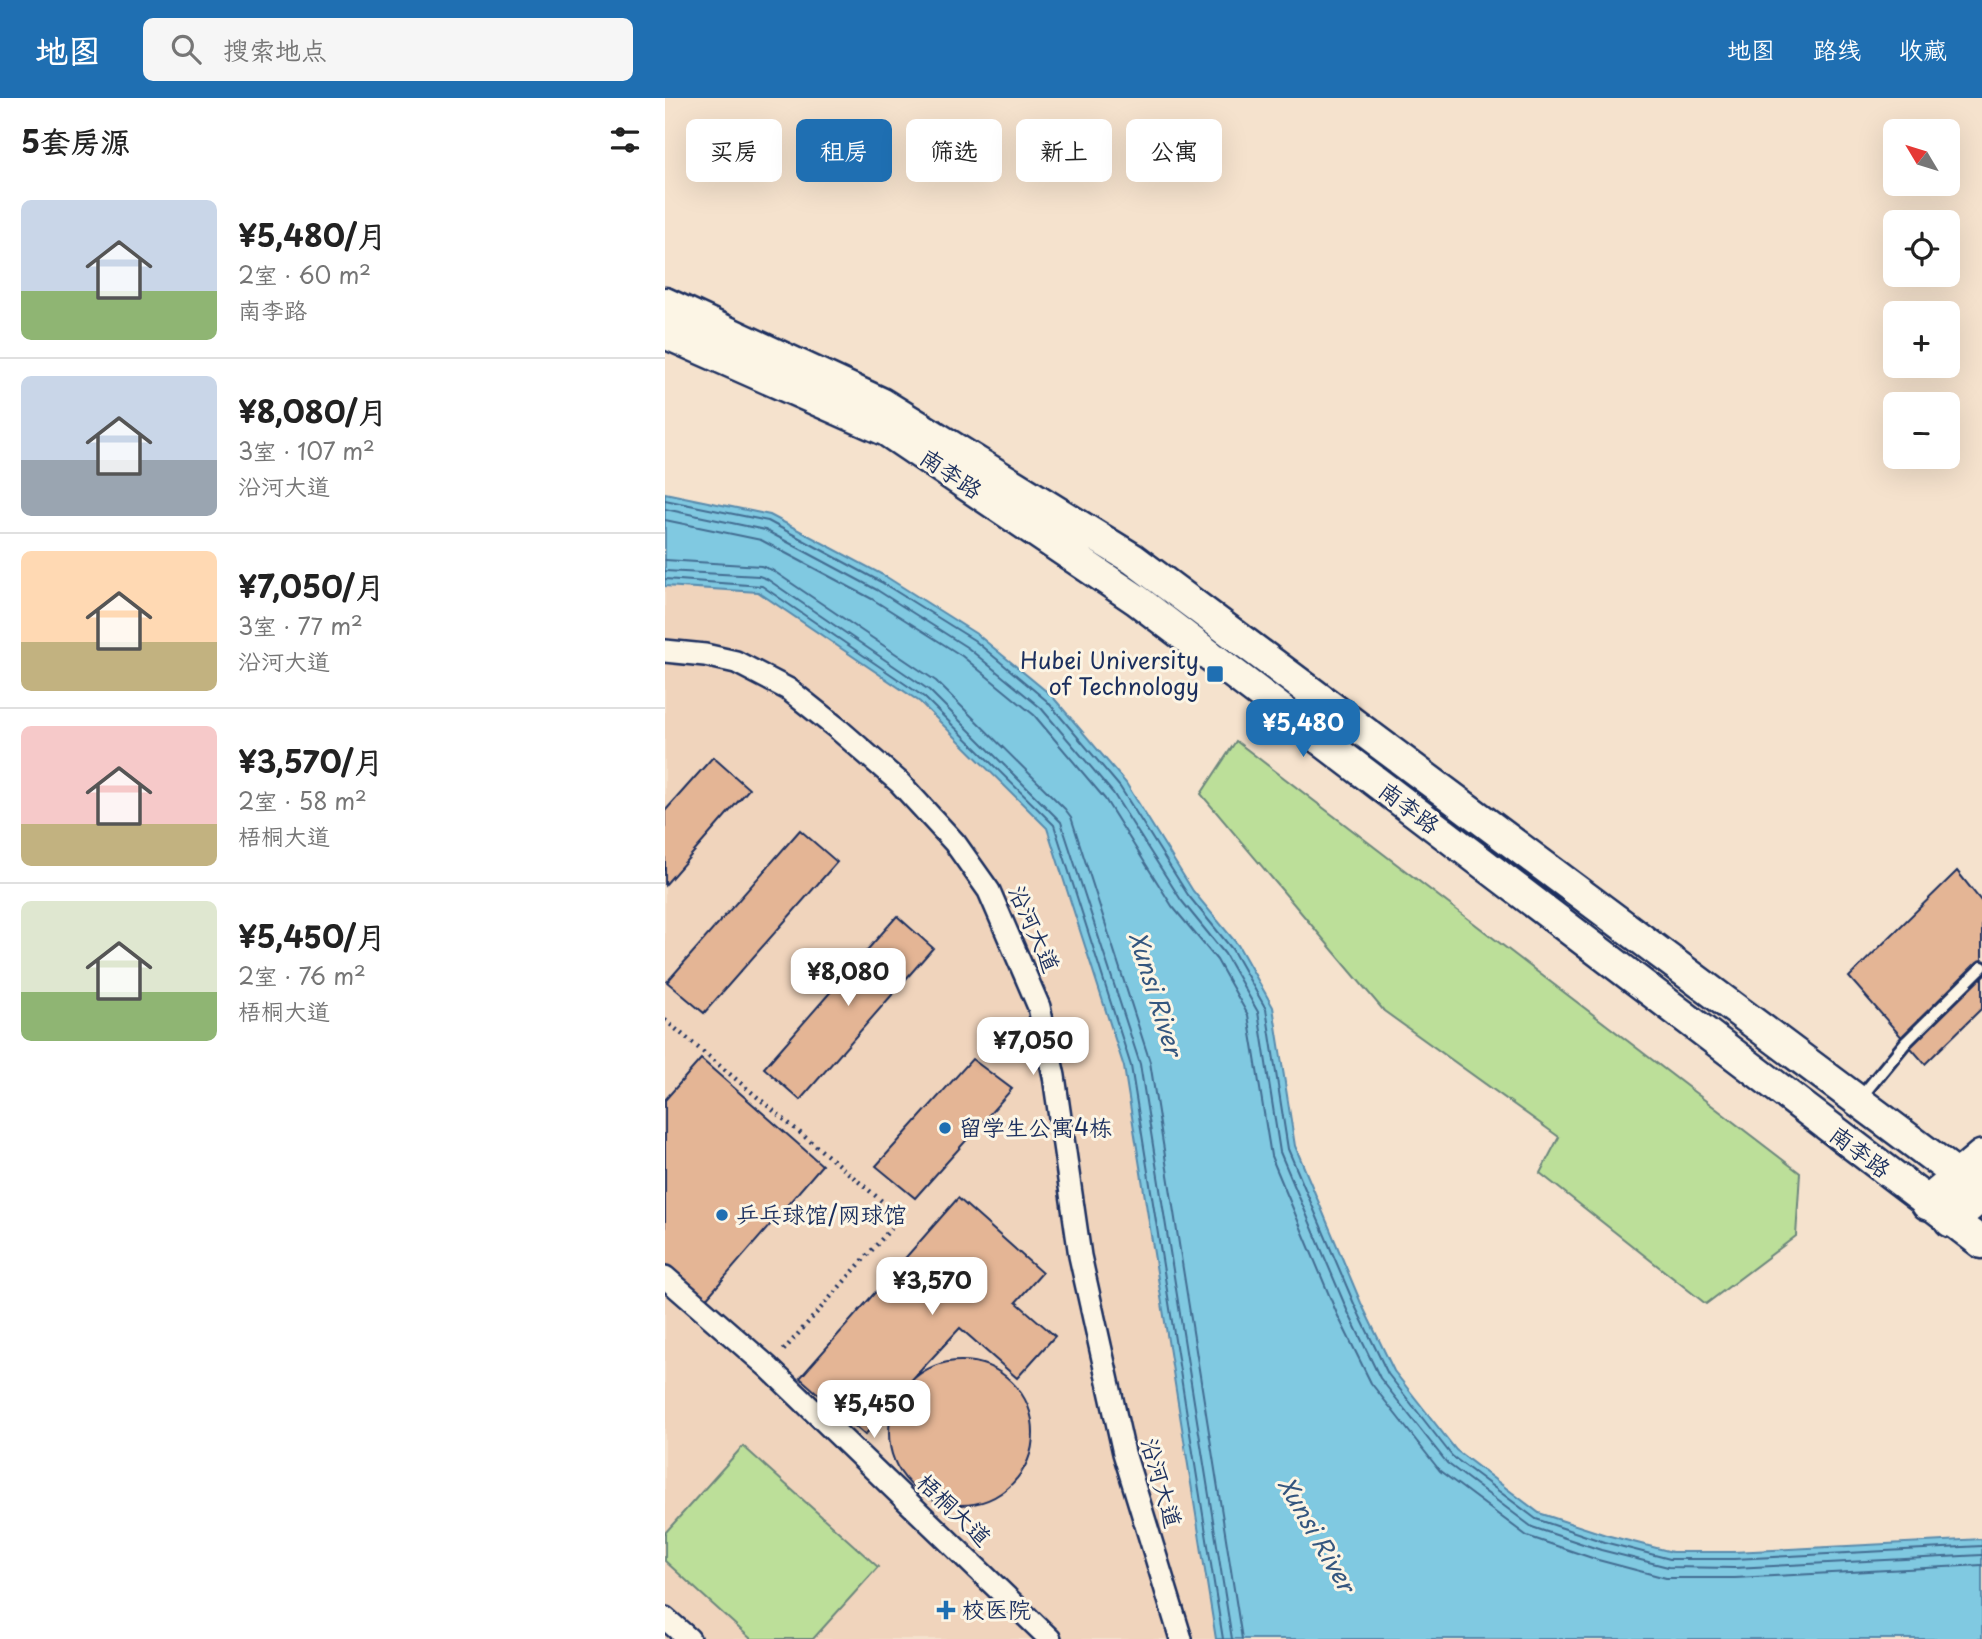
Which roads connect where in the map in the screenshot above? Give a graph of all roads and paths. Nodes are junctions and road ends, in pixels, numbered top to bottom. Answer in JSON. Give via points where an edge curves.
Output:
{"nodes":[{"id":1,"x":665,"y":303,"type":"edge"},
{"id":2,"x":665,"y":333,"type":"edge"},
{"id":3,"x":665,"y":651,"type":"edge"},
{"id":4,"x":1982,"y":967,"type":"edge"},
{"id":5,"x":665,"y":1020,"type":"edge"},
{"id":6,"x":1856,"y":1100,"type":"junction"},
{"id":7,"x":1976,"y":1180,"type":"edge"},
{"id":8,"x":1939,"y":1212,"type":"junction"},
{"id":9,"x":1982,"y":1243,"type":"edge"},
{"id":10,"x":665,"y":1277,"type":"edge"},
{"id":11,"x":768,"y":1367,"type":"junction"},
{"id":12,"x":665,"y":1618,"type":"edge"},
{"id":13,"x":689,"y":1639,"type":"edge"},
{"id":14,"x":1050,"y":1639,"type":"edge"},
{"id":15,"x":1181,"y":1639,"type":"edge"}],
"edges":[{"from":1,"to":6,"type":"main road","name":"南李路","via":[[881,403],[1133,559]]},
{"from":2,"to":8,"type":"main road","name":"南李路","via":[[887,431],[1136,600]]},
{"from":3,"to":15,"type":"street","name":"沿河大道","via":[[736,662],[788,689],[899,782],[955,843],[989,891],[1039,1007],[1054,1076],[1080,1256],[1124,1453]]},
{"from":4,"to":6,"type":"lane","via":[[1906,1042]]},
{"from":5,"to":11,"type":"path","via":[[901,1217]]},
{"from":6,"to":7,"type":"main road","name":"南李路"},
{"from":7,"to":8,"type":"main road"},
{"from":8,"to":9,"type":"main road","name":"南李路"},
{"from":10,"to":11,"type":"street","name":"梧桐大道"},
{"from":11,"to":14,"type":"street","name":"梧桐大道"},
{"from":12,"to":13,"type":"street"}]}
